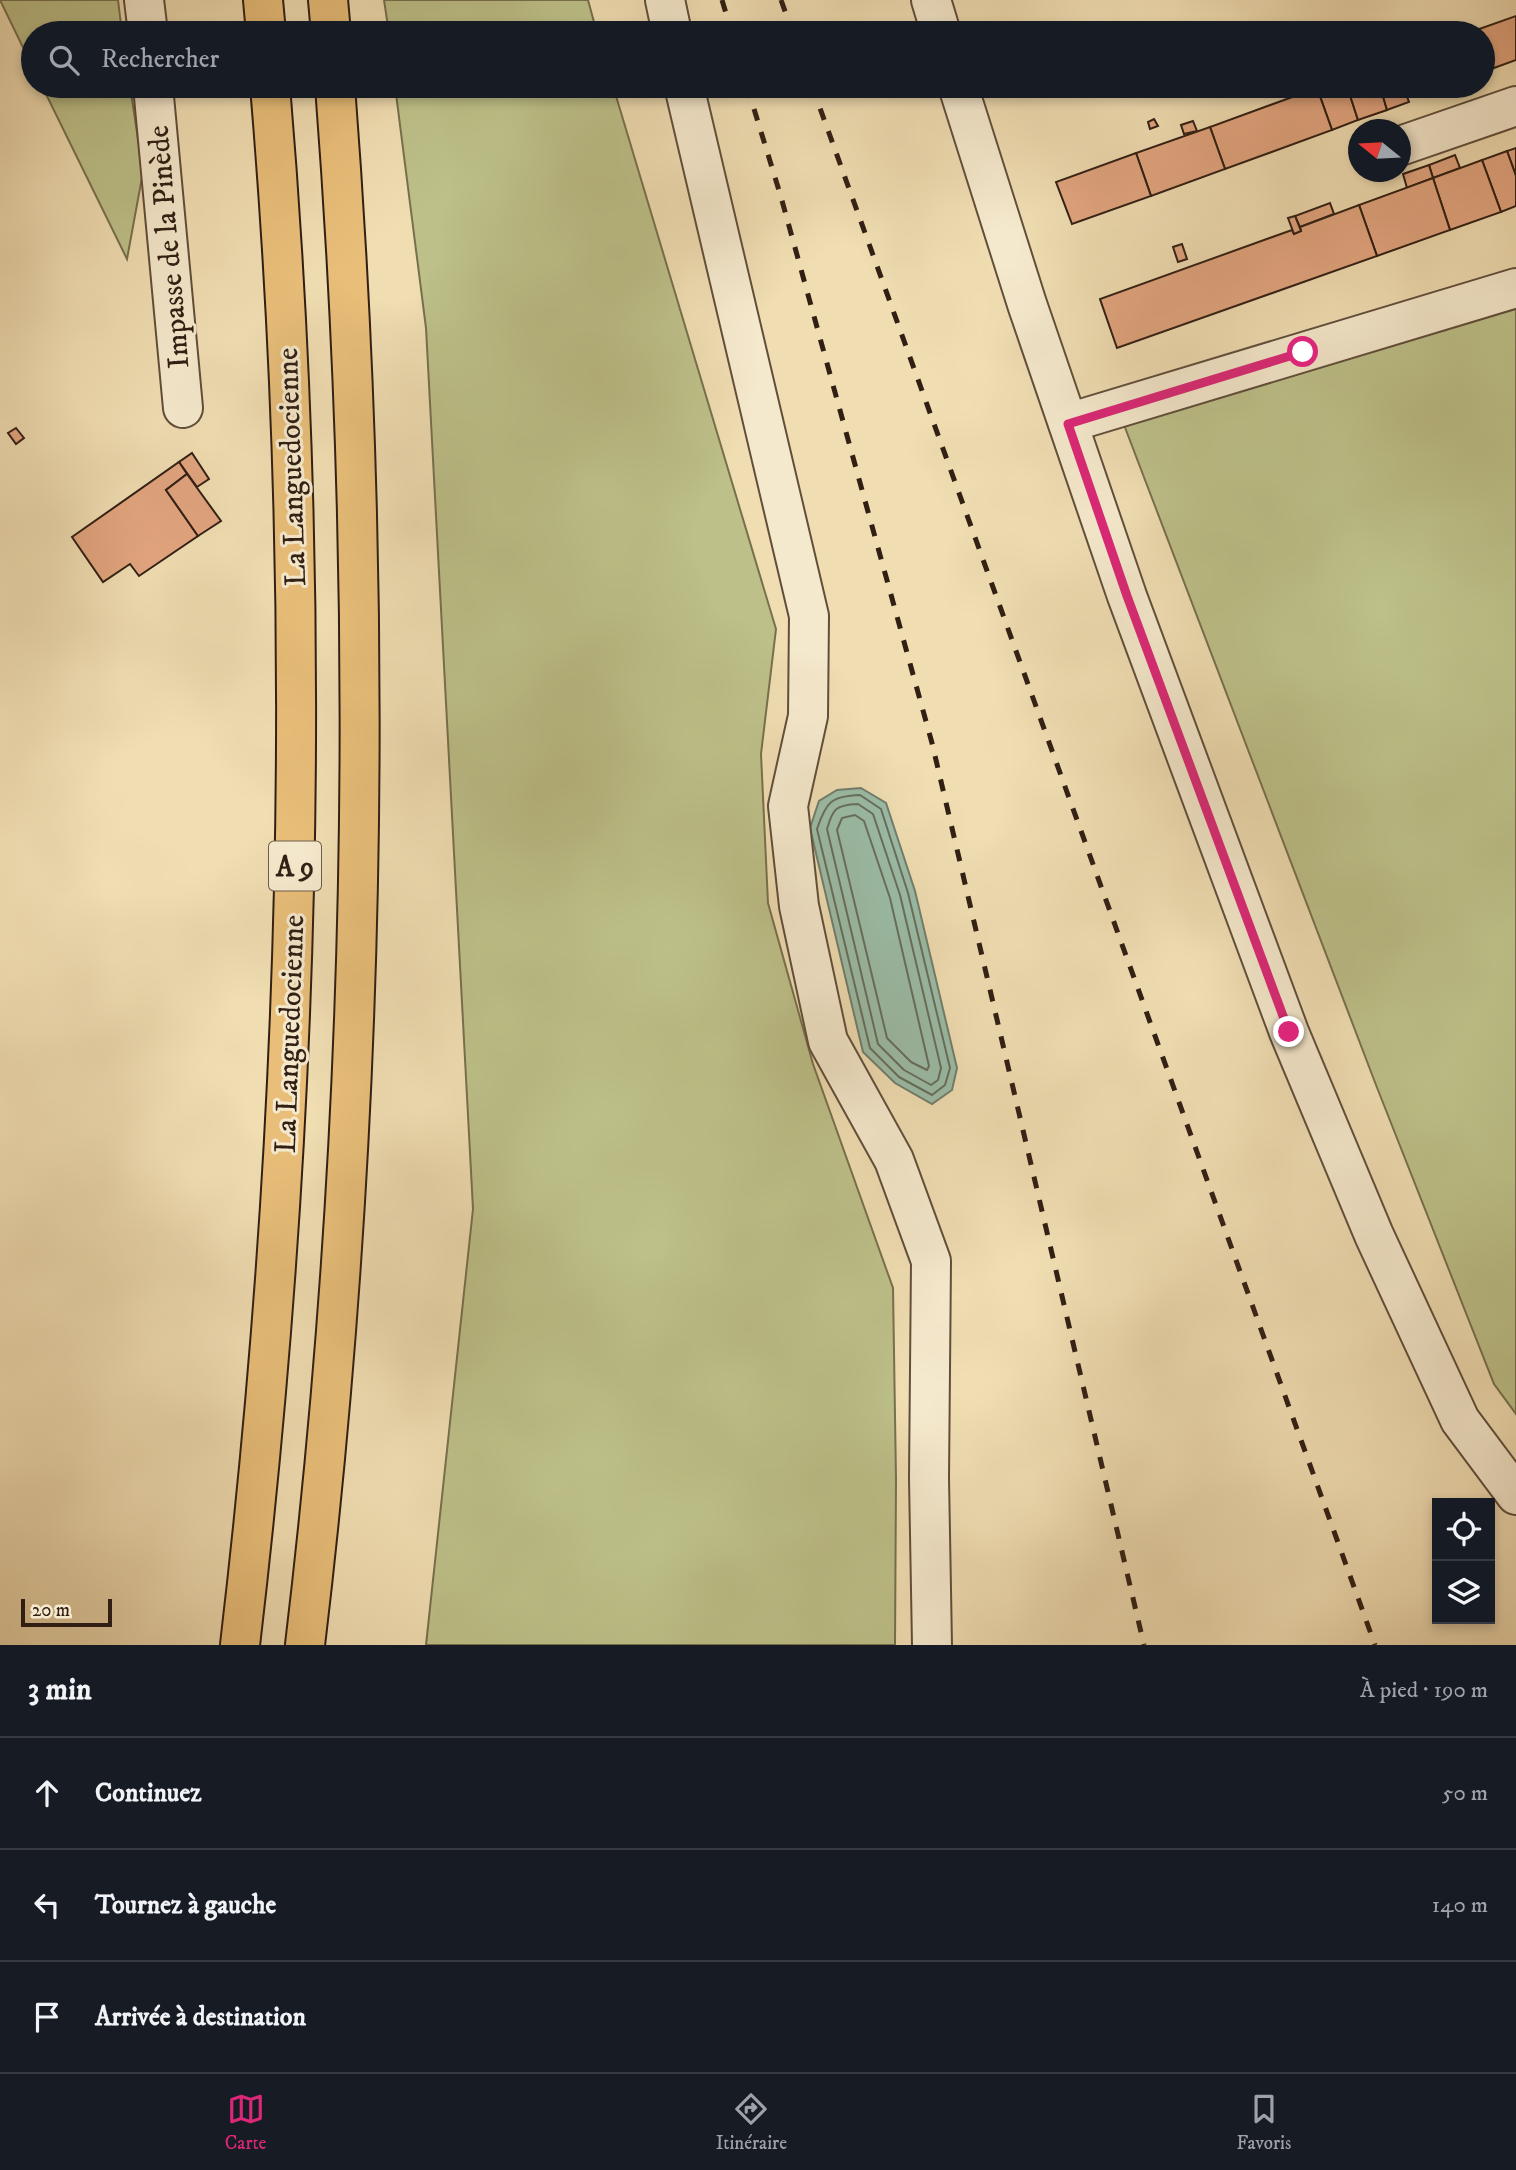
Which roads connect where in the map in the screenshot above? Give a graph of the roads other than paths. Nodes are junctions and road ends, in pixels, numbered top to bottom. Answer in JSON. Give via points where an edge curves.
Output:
{"nodes":[{"id":1,"x":144,"y":0,"type":"edge"},
{"id":2,"x":263,"y":0,"type":"edge"},
{"id":3,"x":328,"y":0,"type":"edge"},
{"id":4,"x":665,"y":0,"type":"edge"},
{"id":5,"x":931,"y":0,"type":"edge"},
{"id":6,"x":147,"y":21,"type":"edge"},
{"id":7,"x":265,"y":21,"type":"edge"},
{"id":8,"x":330,"y":21,"type":"edge"},
{"id":9,"x":669,"y":21,"type":"edge"},
{"id":10,"x":937,"y":21,"type":"edge"},
{"id":11,"x":154,"y":98,"type":"edge"},
{"id":12,"x":271,"y":98,"type":"edge"},
{"id":13,"x":336,"y":98,"type":"edge"},
{"id":14,"x":687,"y":98,"type":"edge"},
{"id":15,"x":962,"y":98,"type":"edge"},
{"id":16,"x":1516,"y":106,"type":"edge"},
{"id":17,"x":1411,"y":143,"type":"edge"},
{"id":18,"x":1516,"y":288,"type":"edge"},
{"id":19,"x":183,"y":408,"type":"dead end"},
{"id":20,"x":1068,"y":424,"type":"junction"},
{"id":21,"x":1516,"y":1495,"type":"edge"},
{"id":22,"x":240,"y":1645,"type":"edge"},
{"id":23,"x":305,"y":1645,"type":"edge"},
{"id":24,"x":932,"y":1645,"type":"edge"}],
"edges":[{"from":1,"to":6,"type":"street"},
{"from":2,"to":7,"type":"highway"},
{"from":3,"to":8,"type":"highway"},
{"from":4,"to":9,"type":"street"},
{"from":5,"to":10,"type":"street"},
{"from":11,"to":19,"type":"street","name":"Impasse de la Pinède"},
{"from":12,"to":22,"type":"highway","name":"La Languedocienne","number":"A 9","via":[[292,453],[294,903],[276,1273]]},
{"from":13,"to":23,"type":"highway","number":"A 9","via":[[354,382],[361,807],[346,1180],[331,1392]]},
{"from":14,"to":24,"type":"street","via":[[809,615],[808,716],[788,806],[802,919],[828,1041],[894,1160],[931,1261]]},
{"from":15,"to":20,"type":"street"},
{"from":16,"to":17,"type":"street"},
{"from":18,"to":20,"type":"street"},
{"from":20,"to":21,"type":"street","via":[[1127,596],[1310,1083],[1460,1420]]}]}
